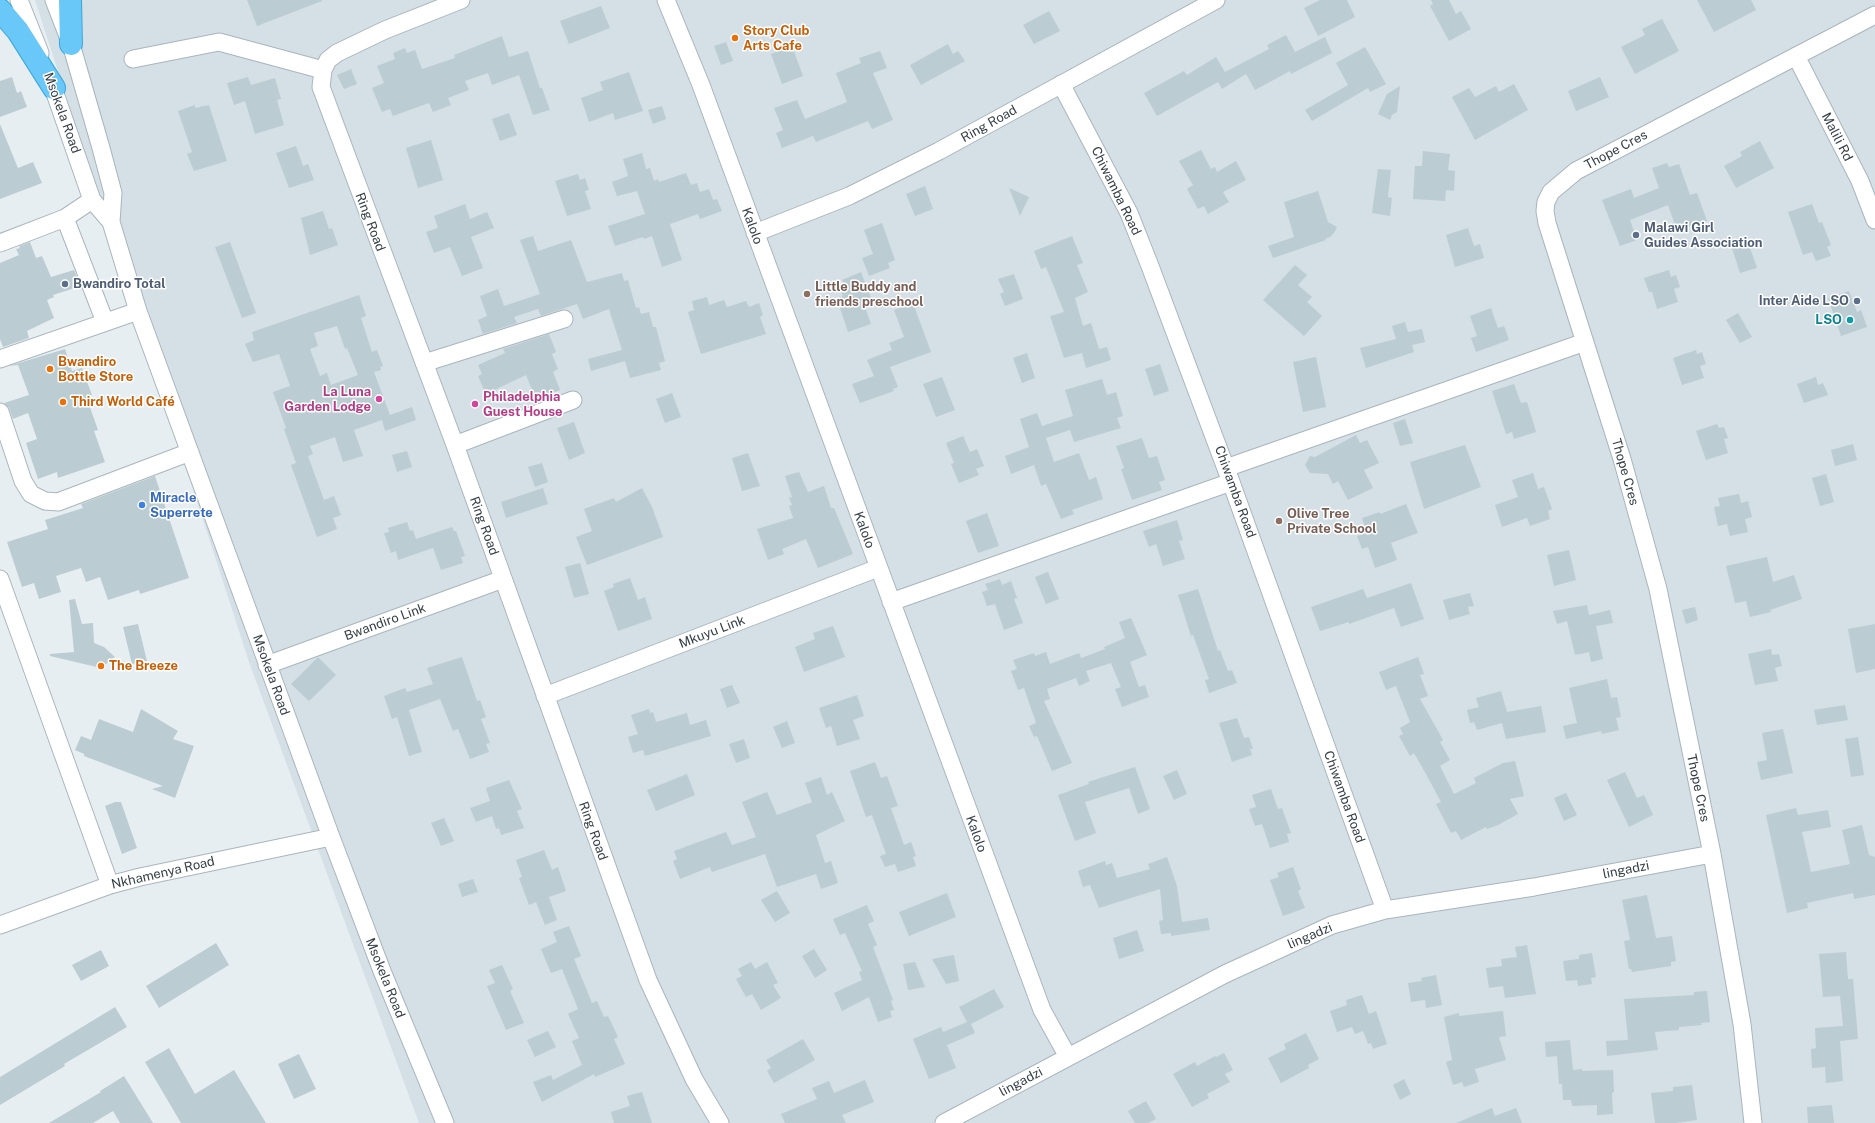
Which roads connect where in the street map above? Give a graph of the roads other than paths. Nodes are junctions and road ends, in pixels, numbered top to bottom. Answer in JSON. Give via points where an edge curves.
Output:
{"nodes":[{"id":1,"x":19,"y":0,"type":"edge"},
{"id":2,"x":54,"y":0,"type":"edge"},
{"id":3,"x":70,"y":0,"type":"edge"},
{"id":4,"x":461,"y":0,"type":"edge"},
{"id":5,"x":666,"y":0,"type":"edge"},
{"id":6,"x":1216,"y":0,"type":"edge"},
{"id":7,"x":0,"y":10,"type":"edge"},
{"id":8,"x":1875,"y":14,"type":"edge"},
{"id":9,"x":71,"y":44,"type":"junction"},
{"id":10,"x":1796,"y":56,"type":"junction"},
{"id":11,"x":133,"y":59,"type":"dead end"},
{"id":12,"x":322,"y":70,"type":"junction"},
{"id":13,"x":1061,"y":84,"type":"junction"},
{"id":14,"x":54,"y":88,"type":"junction"},
{"id":15,"x":92,"y":200,"type":"junction"},
{"id":16,"x":65,"y":218,"type":"junction"},
{"id":17,"x":1875,"y":220,"type":"edge"},
{"id":18,"x":111,"y":222,"type":"junction"},
{"id":19,"x":755,"y":233,"type":"junction"},
{"id":20,"x":0,"y":243,"type":"edge"},
{"id":21,"x":138,"y":311,"type":"junction"},
{"id":22,"x":564,"y":319,"type":"dead end"},
{"id":23,"x":105,"y":322,"type":"junction"},
{"id":24,"x":1585,"y":342,"type":"junction"},
{"id":25,"x":0,"y":359,"type":"edge"},
{"id":26,"x":424,"y":363,"type":"junction"},
{"id":27,"x":574,"y":400,"type":"dead end"},
{"id":28,"x":0,"y":412,"type":"edge"},
{"id":29,"x":455,"y":445,"type":"junction"},
{"id":30,"x":190,"y":452,"type":"junction"},
{"id":31,"x":1229,"y":475,"type":"junction"},
{"id":32,"x":878,"y":568,"type":"junction"},
{"id":33,"x":0,"y":579,"type":"edge"},
{"id":34,"x":503,"y":579,"type":"junction"},
{"id":35,"x":891,"y":602,"type":"junction"},
{"id":36,"x":267,"y":665,"type":"junction"},
{"id":37,"x":545,"y":696,"type":"junction"},
{"id":38,"x":331,"y":838,"type":"junction"},
{"id":39,"x":1712,"y":854,"type":"junction"},
{"id":40,"x":110,"y":885,"type":"junction"},
{"id":41,"x":1385,"y":910,"type":"junction"},
{"id":42,"x":0,"y":925,"type":"edge"},
{"id":43,"x":1068,"y":1057,"type":"junction"},
{"id":44,"x":445,"y":1123,"type":"edge"},
{"id":45,"x":720,"y":1123,"type":"edge"},
{"id":46,"x":944,"y":1123,"type":"edge"},
{"id":47,"x":1753,"y":1123,"type":"edge"}],
"edges":[{"from":1,"to":14,"type":"street","name":"Msokela Road"},
{"from":2,"to":9,"type":"street","name":"Msokela Road"},
{"from":3,"to":9,"type":"highway"},
{"from":4,"to":12,"type":"street","via":[[385,30],[336,53]]},
{"from":5,"to":19,"type":"street","name":"Kalolo","via":[[701,85]]},
{"from":6,"to":13,"type":"street","name":"Ring Road"},
{"from":7,"to":14,"type":"highway","via":[[18,31]]},
{"from":8,"to":10,"type":"street","name":"Thope Cres"},
{"from":9,"to":18,"type":"street","name":"Msokela Road","via":[[113,194]]},
{"from":10,"to":17,"type":"street","name":"Malili Rd","via":[[1860,181]]},
{"from":10,"to":24,"type":"street","name":"Thope Cres","via":[[1576,171],[1551,192],[1546,202],[1547,223]]},
{"from":11,"to":12,"type":"street","via":[[219,42]]},
{"from":12,"to":26,"type":"street","name":"Ring Road","via":[[323,97]]},
{"from":13,"to":19,"type":"street","name":"Ring Road","via":[[939,151],[849,196]]},
{"from":13,"to":31,"type":"street","name":"Chiwamba Road","via":[[1129,213]]},
{"from":14,"to":15,"type":"street","name":"Msokela Road"},
{"from":15,"to":16,"type":"street"},
{"from":15,"to":18,"type":"street","name":"Msokela Road"},
{"from":16,"to":20,"type":"street"},
{"from":16,"to":23,"type":"street"},
{"from":18,"to":21,"type":"street","name":"Msokela Road"},
{"from":19,"to":32,"type":"street","name":"Kalolo"},
{"from":21,"to":23,"type":"street"},
{"from":21,"to":30,"type":"street","name":"Msokela Road"},
{"from":22,"to":26,"type":"street"},
{"from":23,"to":25,"type":"street"},
{"from":24,"to":31,"type":"street"},
{"from":24,"to":39,"type":"street","name":"Thope Cres","via":[[1622,459],[1658,589]]},
{"from":26,"to":29,"type":"street","name":"Ring Road"},
{"from":27,"to":29,"type":"street"},
{"from":28,"to":30,"type":"street","via":[[23,481],[31,494],[45,501],[58,502]]},
{"from":29,"to":34,"type":"street","name":"Ring Road"},
{"from":30,"to":36,"type":"street","name":"Msokela Road"},
{"from":31,"to":35,"type":"street"},
{"from":31,"to":41,"type":"street","name":"Chiwamba Road"},
{"from":32,"to":35,"type":"street","name":"Kalolo"},
{"from":32,"to":37,"type":"street","name":"Mkuyu Link"},
{"from":33,"to":40,"type":"street"},
{"from":34,"to":36,"type":"street","name":"Bwandiro Link"},
{"from":34,"to":37,"type":"street","name":"Ring Road"},
{"from":35,"to":43,"type":"street","name":"Kalolo","via":[[1042,1010]]},
{"from":36,"to":38,"type":"street","name":"Msokela Road"},
{"from":37,"to":45,"type":"street","name":"Ring Road","via":[[648,980],[694,1079]]},
{"from":38,"to":40,"type":"street","name":"Nkhamenya Road"},
{"from":38,"to":44,"type":"street","name":"Msokela Road","via":[[382,971]]},
{"from":39,"to":41,"type":"street","name":"lingadzi","via":[[1534,887]]},
{"from":39,"to":47,"type":"street","name":"Thope Cres","via":[[1742,1024]]},
{"from":40,"to":42,"type":"street","name":"Nkhamenya Road"},
{"from":41,"to":43,"type":"street","name":"lingadzi","via":[[1332,925],[1257,959]]},
{"from":43,"to":46,"type":"street","name":"lingadzi"}]}
